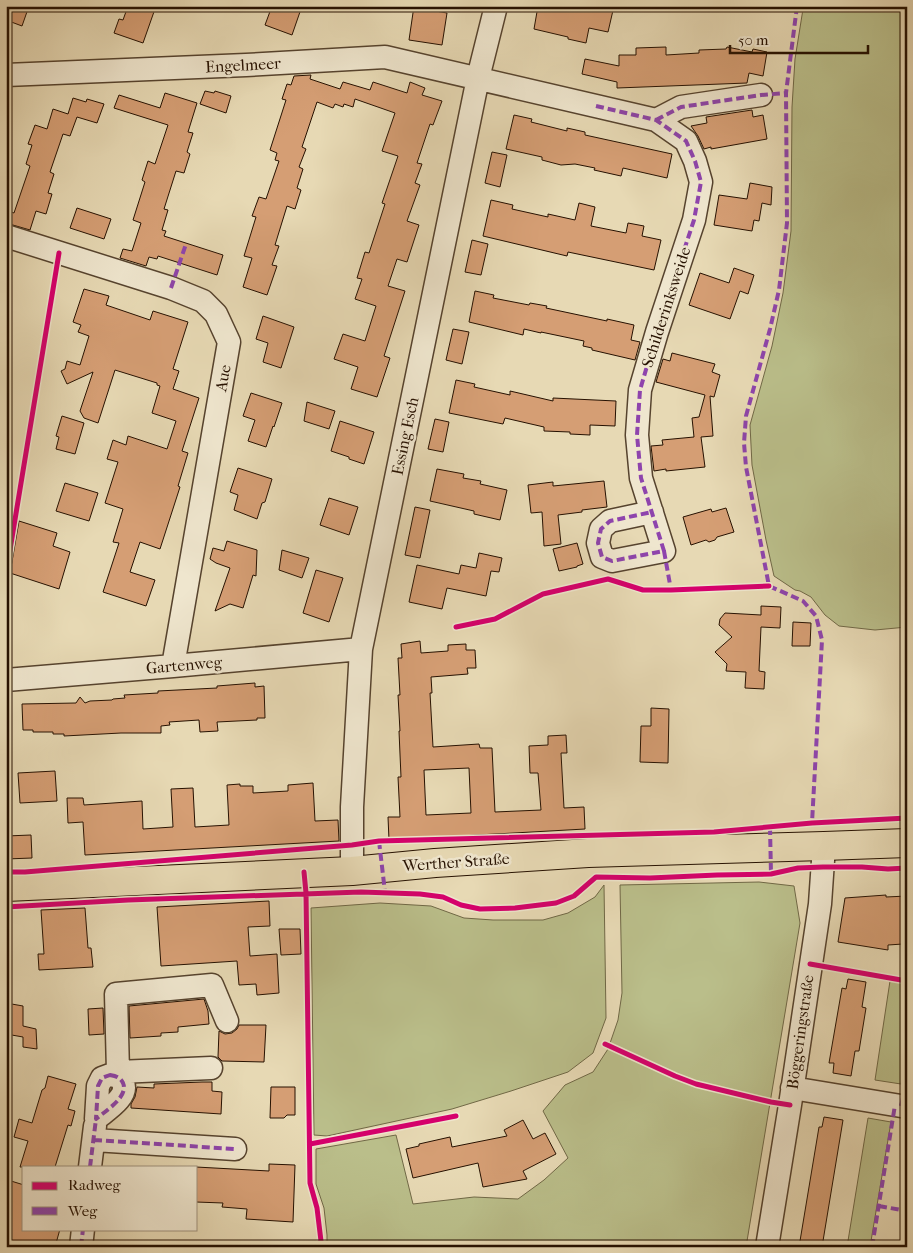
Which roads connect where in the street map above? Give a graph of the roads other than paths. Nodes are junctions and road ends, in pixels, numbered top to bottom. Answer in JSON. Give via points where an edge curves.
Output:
{"nodes":[{"id":1,"x":496,"y":6,"type":"edge"},
{"id":2,"x":6,"y":75,"type":"edge"},
{"id":3,"x":478,"y":78,"type":"junction"},
{"id":4,"x":761,"y":95,"type":"dead end"},
{"id":5,"x":656,"y":120,"type":"junction"},
{"id":6,"x":6,"y":236,"type":"edge"},
{"id":7,"x":652,"y":512,"type":"dead end"},
{"id":8,"x":361,"y":649,"type":"junction"},
{"id":9,"x":173,"y":666,"type":"junction"},
{"id":10,"x":6,"y":680,"type":"edge"},
{"id":11,"x":907,"y":843,"type":"edge"},
{"id":12,"x":824,"y":846,"type":"junction"},
{"id":13,"x":352,"y":871,"type":"junction"},
{"id":14,"x":6,"y":887,"type":"edge"},
{"id":15,"x":227,"y":1021,"type":"dead end"},
{"id":16,"x":211,"y":1068,"type":"dead end"},
{"id":17,"x":116,"y":1074,"type":"junction"},
{"id":18,"x":792,"y":1088,"type":"junction"},
{"id":19,"x":907,"y":1107,"type":"edge"},
{"id":20,"x":95,"y":1129,"type":"junction"},
{"id":21,"x":235,"y":1149,"type":"dead end"},
{"id":22,"x":90,"y":1166,"type":"edge"},
{"id":23,"x":83,"y":1230,"type":"edge"},
{"id":24,"x":81,"y":1247,"type":"edge"},
{"id":25,"x":767,"y":1247,"type":"edge"}],
"edges":[{"from":1,"to":3,"type":"street","name":"Essing Esch"},
{"from":2,"to":3,"type":"street","name":"Engelmeer","via":[[385,57]]},
{"from":3,"to":5,"type":"street","name":"Schilderinksweide"},
{"from":3,"to":8,"type":"street","name":"Essing Esch"},
{"from":4,"to":5,"type":"street","via":[[681,107]]},
{"from":5,"to":7,"type":"street","name":"Schilderinksweide","via":[[686,141],[701,182],[694,220],[640,390],[637,435],[641,478]]},
{"from":6,"to":9,"type":"street","name":"Aue","via":[[203,301],[216,314],[229,342]]},
{"from":8,"to":9,"type":"street","name":"Gartenweg"},
{"from":8,"to":13,"type":"street","name":"Essing Esch","via":[[352,807]]},
{"from":9,"to":10,"type":"street","name":"Gartenweg"},
{"from":11,"to":12,"type":"main road","name":"Werther Straße"},
{"from":12,"to":13,"type":"main road","name":"Werther Straße","via":[[588,853]]},
{"from":12,"to":18,"type":"street","name":"Böggeringstraße","via":[[820,904]]},
{"from":13,"to":14,"type":"main road","name":"Werther Straße"},
{"from":15,"to":17,"type":"street","via":[[212,985],[116,994]]},
{"from":16,"to":17,"type":"street"},
{"from":17,"to":20,"type":"street","via":[[99,1082]]},
{"from":18,"to":19,"type":"street"},
{"from":18,"to":25,"type":"street","name":"Böggeringstraße"},
{"from":20,"to":21,"type":"street"},
{"from":20,"to":22,"type":"street"},
{"from":23,"to":24,"type":"street"}]}
